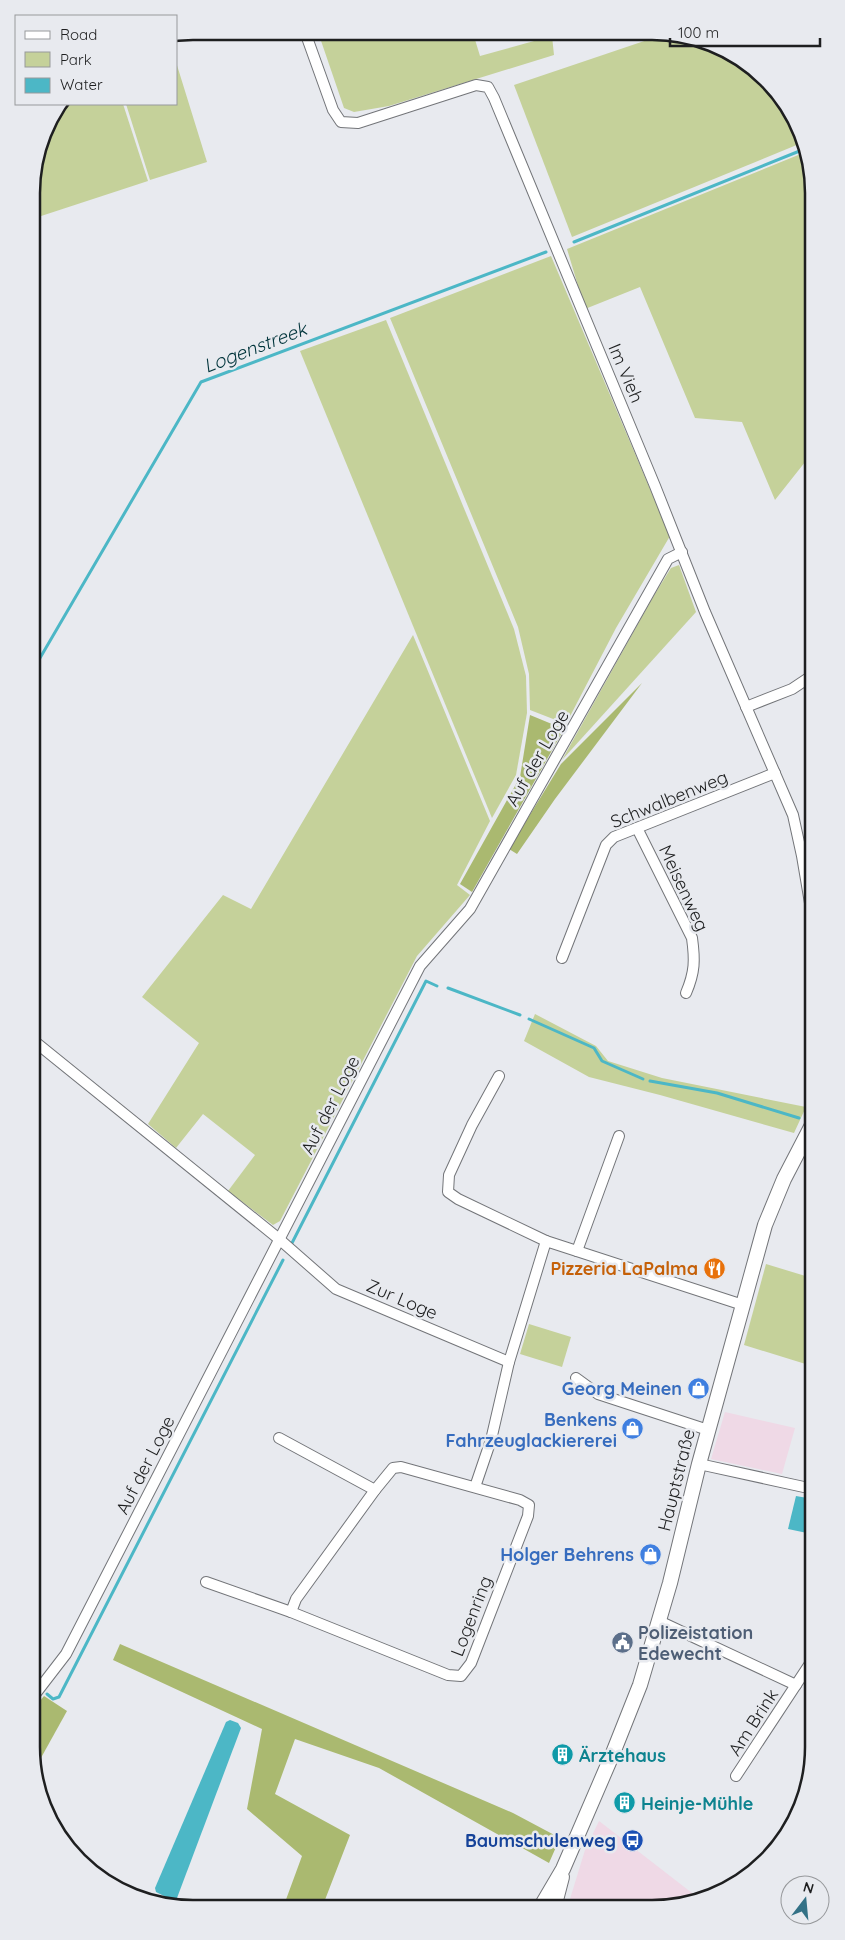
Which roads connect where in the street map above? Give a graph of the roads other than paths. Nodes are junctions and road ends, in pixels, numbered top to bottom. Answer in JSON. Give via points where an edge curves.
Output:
{"nodes":[{"id":1,"x":308,"y":40,"type":"edge"},
{"id":2,"x":682,"y":552,"type":"junction"},
{"id":3,"x":805,"y":680,"type":"edge"},
{"id":4,"x":746,"y":707,"type":"junction"},
{"id":5,"x":775,"y":774,"type":"junction"},
{"id":6,"x":637,"y":828,"type":"junction"},
{"id":7,"x":805,"y":874,"type":"edge"},
{"id":8,"x":562,"y":958,"type":"dead end"},
{"id":9,"x":686,"y":993,"type":"dead end"},
{"id":10,"x":40,"y":1045,"type":"edge"},
{"id":11,"x":499,"y":1076,"type":"dead end"},
{"id":12,"x":619,"y":1136,"type":"dead end"},
{"id":13,"x":805,"y":1139,"type":"edge"},
{"id":14,"x":279,"y":1239,"type":"junction"},
{"id":15,"x":546,"y":1242,"type":"junction"},
{"id":16,"x":577,"y":1251,"type":"junction"},
{"id":17,"x":742,"y":1305,"type":"junction"},
{"id":18,"x":509,"y":1362,"type":"junction"},
{"id":19,"x":576,"y":1378,"type":"dead end"},
{"id":20,"x":708,"y":1430,"type":"junction"},
{"id":21,"x":279,"y":1438,"type":"dead end"},
{"id":22,"x":699,"y":1464,"type":"junction"},
{"id":23,"x":475,"y":1486,"type":"junction"},
{"id":24,"x":805,"y":1486,"type":"edge"},
{"id":25,"x":374,"y":1490,"type":"junction"},
{"id":26,"x":206,"y":1582,"type":"dead end"},
{"id":27,"x":291,"y":1612,"type":"junction"},
{"id":28,"x":659,"y":1621,"type":"junction"},
{"id":29,"x":805,"y":1671,"type":"edge"},
{"id":30,"x":796,"y":1685,"type":"junction"},
{"id":31,"x":40,"y":1689,"type":"edge"},
{"id":32,"x":736,"y":1776,"type":"dead end"},
{"id":33,"x":547,"y":1900,"type":"edge"}],
"edges":[{"from":1,"to":2,"type":"street","name":"Im Vieh","via":[[332,110],[341,122],[358,123],[476,85],[488,87]]},
{"from":2,"to":4,"type":"street","name":"Im Vieh"},
{"from":2,"to":14,"type":"street","name":"Auf der Loge","via":[[668,560],[470,909],[420,966]]},
{"from":3,"to":4,"type":"street","via":[[792,689]]},
{"from":4,"to":5,"type":"street","name":"Im Vieh"},
{"from":5,"to":6,"type":"street","name":"Schwalbenweg"},
{"from":5,"to":7,"type":"street","name":"Im Vieh","via":[[793,816]]},
{"from":6,"to":8,"type":"street","name":"Schwalbenweg","via":[[614,837],[606,845]]},
{"from":6,"to":9,"type":"street","name":"Meisenweg","via":[[692,938],[693,977]]},
{"from":10,"to":14,"type":"street","name":"Zur Loge"},
{"from":11,"to":15,"type":"street","via":[[449,1175],[448,1192],[458,1200]]},
{"from":12,"to":16,"type":"street"},
{"from":13,"to":17,"type":"main road","name":"Hauptstraße","via":[[765,1225]]},
{"from":14,"to":18,"type":"street","name":"Zur Loge","via":[[336,1289]]},
{"from":14,"to":31,"type":"street","name":"Auf der Loge","via":[[66,1654]]},
{"from":15,"to":16,"type":"street"},
{"from":15,"to":18,"type":"street"},
{"from":16,"to":17,"type":"street"},
{"from":17,"to":20,"type":"main road","name":"Hauptstraße"},
{"from":18,"to":23,"type":"street","via":[[491,1440]]},
{"from":19,"to":20,"type":"street","via":[[598,1394]]},
{"from":20,"to":22,"type":"main road","name":"Hauptstraße"},
{"from":21,"to":25,"type":"street"},
{"from":22,"to":24,"type":"street"},
{"from":22,"to":28,"type":"main road","name":"Hauptstraße"},
{"from":23,"to":25,"type":"street","name":"Logenring","via":[[401,1467],[394,1468]]},
{"from":23,"to":27,"type":"street","name":"Logenring","via":[[529,1505],[528,1516],[471,1663],[461,1676],[448,1675]]},
{"from":25,"to":27,"type":"street","name":"Logenring","via":[[296,1599]]},
{"from":26,"to":27,"type":"street","name":"Logenring"},
{"from":28,"to":30,"type":"street","name":"Am Brink"},
{"from":28,"to":33,"type":"main road","name":"Hauptstraße","via":[[640,1685],[620,1736],[564,1869]]},
{"from":29,"to":30,"type":"street","name":"Am Brink"},
{"from":30,"to":32,"type":"street","name":"Am Brink"}]}
